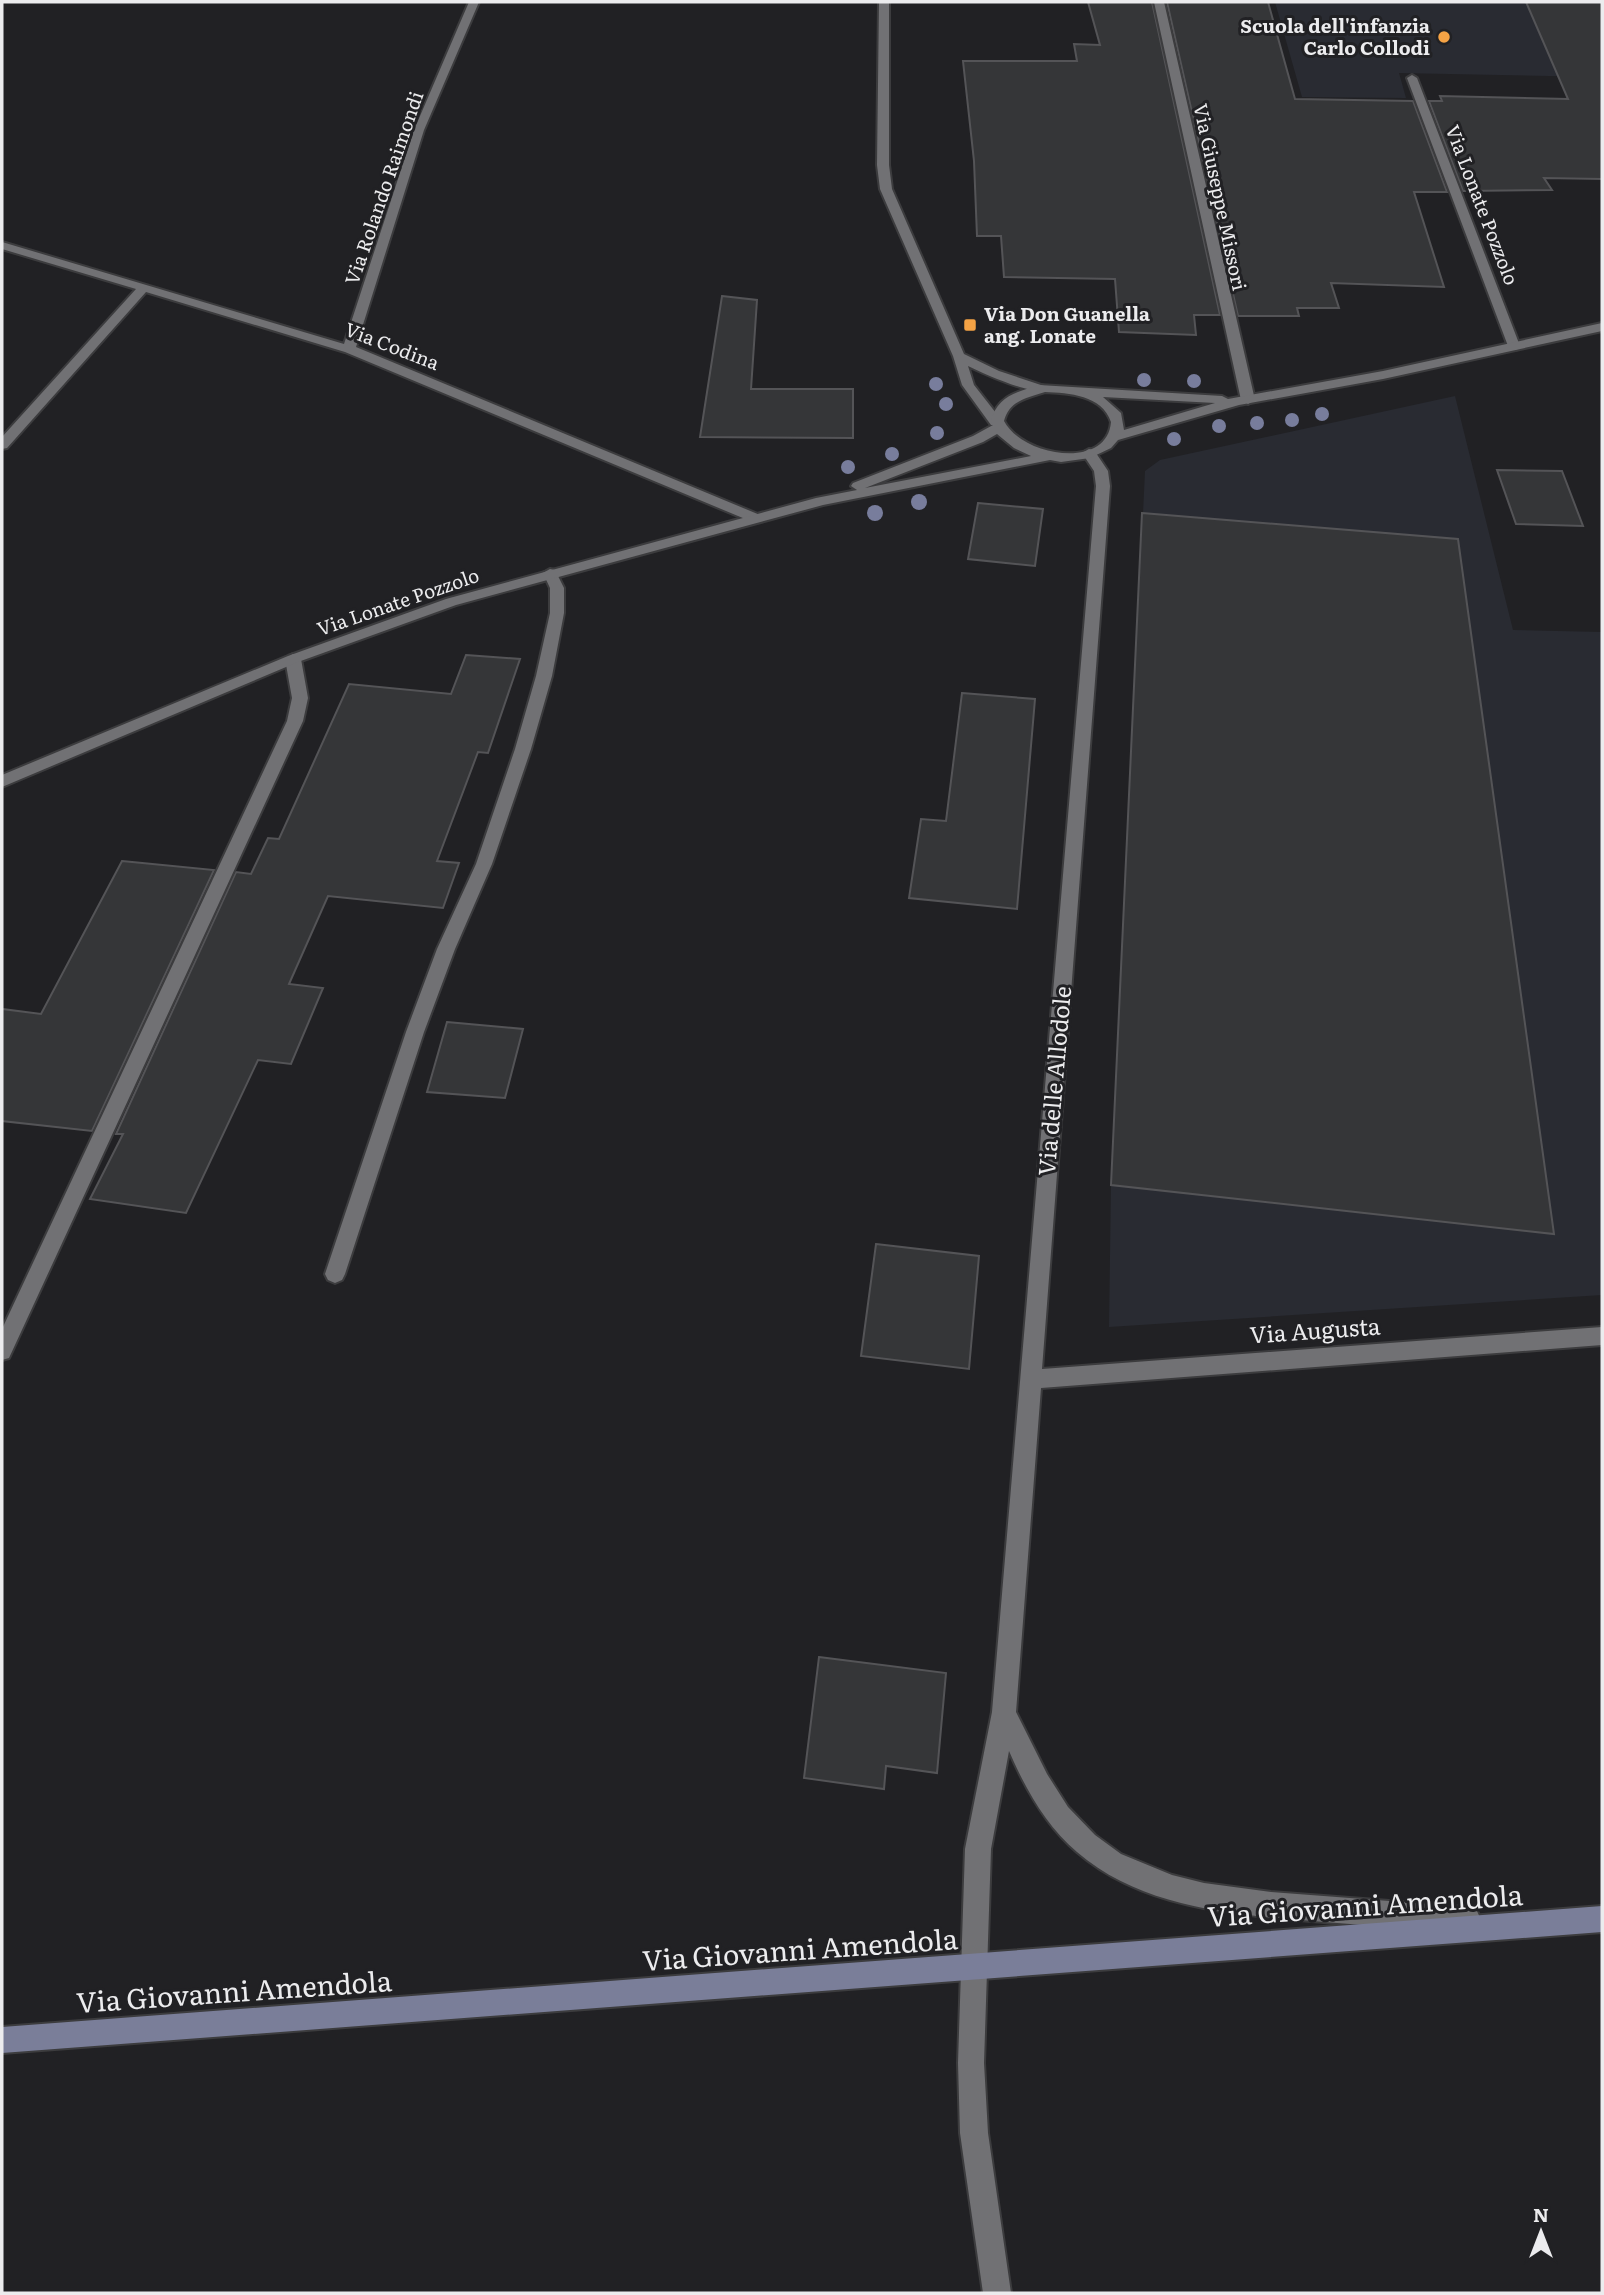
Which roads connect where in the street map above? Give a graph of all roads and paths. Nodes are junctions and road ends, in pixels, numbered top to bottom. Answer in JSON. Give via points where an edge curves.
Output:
{"nodes":[{"id":1,"x":474,"y":2,"type":"edge"},
{"id":2,"x":884,"y":2,"type":"edge"},
{"id":3,"x":1159,"y":2,"type":"edge"},
{"id":4,"x":1412,"y":78,"type":"dead end"},
{"id":5,"x":2,"y":245,"type":"edge"},
{"id":6,"x":142,"y":289,"type":"junction"},
{"id":7,"x":1602,"y":327,"type":"edge"},
{"id":8,"x":1514,"y":346,"type":"junction"},
{"id":9,"x":349,"y":349,"type":"junction"},
{"id":10,"x":959,"y":356,"type":"junction"},
{"id":11,"x":1044,"y":388,"type":"junction"},
{"id":12,"x":1076,"y":391,"type":"junction"},
{"id":13,"x":1242,"y":401,"type":"junction"},
{"id":14,"x":998,"y":425,"type":"junction"},
{"id":15,"x":1115,"y":437,"type":"junction"},
{"id":16,"x":2,"y":444,"type":"edge"},
{"id":17,"x":1089,"y":453,"type":"junction"},
{"id":18,"x":1049,"y":456,"type":"junction"},
{"id":19,"x":821,"y":501,"type":"junction"},
{"id":20,"x":755,"y":518,"type":"junction"},
{"id":21,"x":550,"y":573,"type":"junction"},
{"id":22,"x":293,"y":659,"type":"junction"},
{"id":23,"x":2,"y":781,"type":"edge"},
{"id":24,"x":335,"y":1273,"type":"dead end"},
{"id":25,"x":1602,"y":1336,"type":"edge"},
{"id":26,"x":2,"y":1350,"type":"edge"},
{"id":27,"x":1032,"y":1379,"type":"junction"},
{"id":28,"x":1004,"y":1712,"type":"junction"},
{"id":29,"x":1602,"y":1919,"type":"edge"},
{"id":30,"x":1532,"y":1925,"type":"junction"},
{"id":31,"x":974,"y":1968,"type":"junction"},
{"id":32,"x":2,"y":2040,"type":"edge"},
{"id":33,"x":998,"y":2293,"type":"edge"}],
"edges":[{"from":1,"to":9,"type":"street","name":"Via Rolando Raimondi","via":[[419,130]]},
{"from":2,"to":10,"type":"street","via":[[886,189]]},
{"from":3,"to":13,"type":"street","name":"Via Giuseppe Missori"},
{"from":4,"to":8,"type":"street","name":"Via Lonate Pozzolo"},
{"from":5,"to":6,"type":"street","name":"Via Codina"},
{"from":6,"to":9,"type":"street","name":"Via Codina"},
{"from":6,"to":16,"type":"street"},
{"from":7,"to":8,"type":"street"},
{"from":8,"to":13,"type":"street"},
{"from":9,"to":20,"type":"street","name":"Via Codina"},
{"from":10,"to":11,"type":"street","via":[[994,374]]},
{"from":10,"to":14,"type":"street","via":[[968,385]]},
{"from":11,"to":12,"type":"street"},
{"from":11,"to":14,"type":"street","via":[[1007,401],[998,411]]},
{"from":12,"to":13,"type":"street"},
{"from":12,"to":15,"type":"street","via":[[1107,405],[1119,427]]},
{"from":13,"to":15,"type":"street"},
{"from":14,"to":18,"type":"street","via":[[1012,444]]},
{"from":14,"to":19,"type":"street","via":[[978,439]]},
{"from":15,"to":17,"type":"street"},
{"from":17,"to":18,"type":"street"},
{"from":17,"to":27,"type":"street","name":"Via delle Allodole","via":[[1101,471],[1103,486]]},
{"from":18,"to":19,"type":"street"},
{"from":19,"to":20,"type":"street","name":"Via Lonate Pozzolo"},
{"from":20,"to":21,"type":"street","name":"Via Lonate Pozzolo"},
{"from":21,"to":22,"type":"street","name":"Via Lonate Pozzolo","via":[[416,614]]},
{"from":21,"to":24,"type":"street","via":[[557,588],[557,613],[523,749],[484,864],[415,1032]]},
{"from":22,"to":23,"type":"street","name":"Via Lonate Pozzolo"},
{"from":22,"to":26,"type":"street","via":[[300,698],[295,721]]},
{"from":25,"to":27,"type":"street","name":"Via Augusta"},
{"from":27,"to":28,"type":"street","name":"Via delle Allodole"},
{"from":28,"to":30,"type":"street","name":"Via delle Allodole","via":[[1034,1776],[1065,1822],[1112,1863],[1144,1877],[1187,1892],[1270,1905]]},
{"from":28,"to":31,"type":"street","name":"Via delle Allodole","via":[[978,1849]]},
{"from":29,"to":30,"type":"main road","name":"Via Giovanni Amendola"},
{"from":30,"to":31,"type":"main road","name":"Via Giovanni Amendola"},
{"from":31,"to":32,"type":"main road","name":"Via Giovanni Amendola"},
{"from":31,"to":33,"type":"street","name":"Via delle Allodole","via":[[974,2133]]}]}
